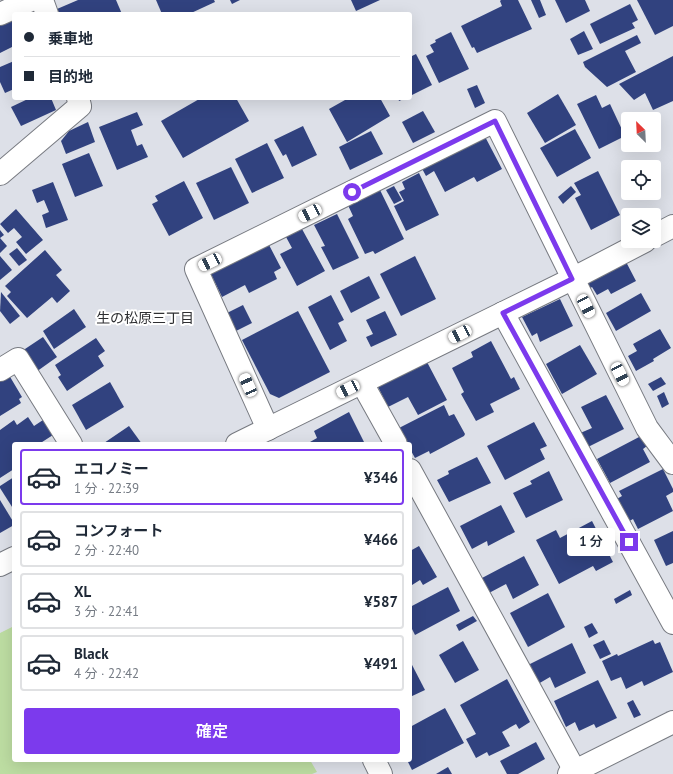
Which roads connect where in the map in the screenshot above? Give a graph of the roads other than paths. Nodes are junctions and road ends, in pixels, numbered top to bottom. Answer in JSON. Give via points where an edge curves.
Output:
{"nodes":[{"id":1,"x":31,"y":0,"type":"edge"},
{"id":2,"x":42,"y":0,"type":"edge"},
{"id":3,"x":46,"y":12,"type":"edge"},
{"id":4,"x":0,"y":14,"type":"edge"},
{"id":5,"x":78,"y":100,"type":"edge"},
{"id":6,"x":0,"y":174,"type":"edge"},
{"id":7,"x":673,"y":226,"type":"edge"},
{"id":8,"x":661,"y":232,"type":"edge"},
{"id":9,"x":632,"y":248,"type":"edge"},
{"id":10,"x":572,"y":279,"type":"junction"},
{"id":11,"x":503,"y":313,"type":"junction"},
{"id":12,"x":0,"y":370,"type":"edge"},
{"id":13,"x":362,"y":383,"type":"junction"},
{"id":14,"x":268,"y":429,"type":"junction"},
{"id":15,"x":70,"y":442,"type":"edge"},
{"id":16,"x":241,"y":442,"type":"edge"},
{"id":17,"x":395,"y":442,"type":"edge"},
{"id":18,"x":673,"y":463,"type":"edge"},
{"id":19,"x":412,"y":474,"type":"edge"},
{"id":20,"x":12,"y":559,"type":"edge"},
{"id":21,"x":0,"y":565,"type":"edge"},
{"id":22,"x":673,"y":623,"type":"edge"},
{"id":23,"x":673,"y":722,"type":"edge"},
{"id":24,"x":375,"y":762,"type":"edge"},
{"id":25,"x":572,"y":772,"type":"edge"},
{"id":26,"x":381,"y":774,"type":"edge"}],
"edges":[{"from":1,"to":4,"type":"street"},
{"from":2,"to":3,"type":"street"},
{"from":5,"to":6,"type":"street","via":[[80,106]]},
{"from":7,"to":8,"type":"street"},
{"from":9,"to":10,"type":"street"},
{"from":10,"to":11,"type":"street"},
{"from":10,"to":14,"type":"street","via":[[495,121],[488,124],[196,270]]},
{"from":10,"to":18,"type":"street","via":[[647,428]]},
{"from":11,"to":13,"type":"street"},
{"from":11,"to":22,"type":"street"},
{"from":12,"to":15,"type":"street","via":[[18,359]]},
{"from":13,"to":14,"type":"street"},
{"from":13,"to":17,"type":"street"},
{"from":14,"to":16,"type":"street"},
{"from":19,"to":25,"type":"street"},
{"from":20,"to":21,"type":"street"},
{"from":23,"to":25,"type":"street"},
{"from":24,"to":26,"type":"street"}]}
